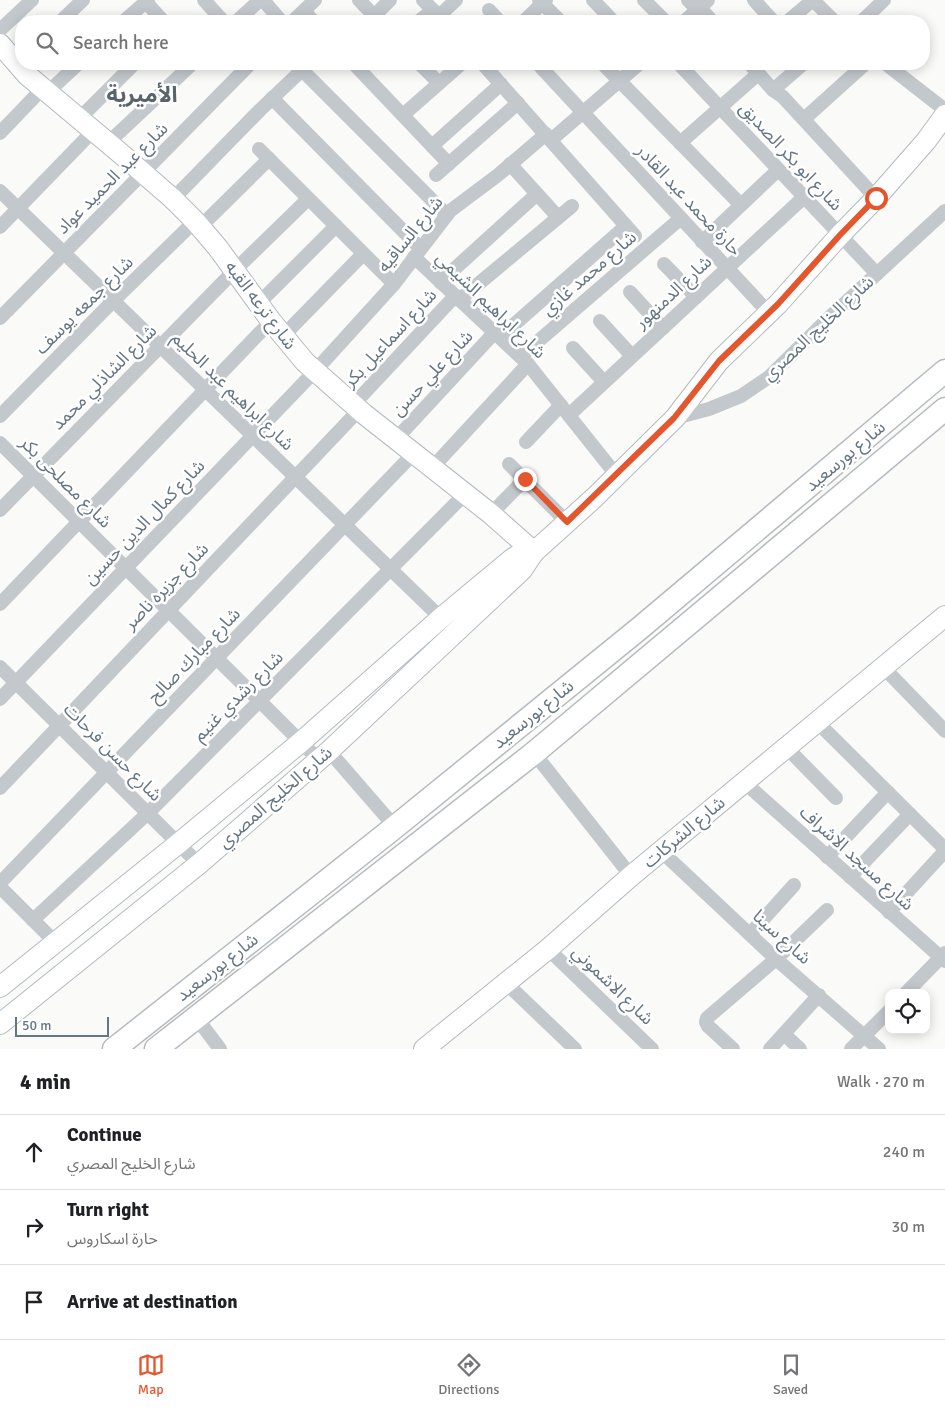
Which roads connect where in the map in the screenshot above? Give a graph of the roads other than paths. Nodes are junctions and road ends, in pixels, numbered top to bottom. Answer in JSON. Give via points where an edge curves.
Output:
{"nodes":[{"id":1,"x":32,"y":0,"type":"edge"},
{"id":2,"x":83,"y":0,"type":"edge"},
{"id":3,"x":204,"y":0,"type":"edge"},
{"id":4,"x":261,"y":0,"type":"edge"},
{"id":5,"x":315,"y":0,"type":"edge"},
{"id":6,"x":358,"y":0,"type":"edge"},
{"id":7,"x":390,"y":0,"type":"edge"},
{"id":8,"x":456,"y":0,"type":"edge"},
{"id":9,"x":592,"y":0,"type":"edge"},
{"id":10,"x":644,"y":0,"type":"edge"},
{"id":11,"x":754,"y":0,"type":"edge"},
{"id":12,"x":813,"y":0,"type":"edge"},
{"id":13,"x":543,"y":1,"type":"edge"},
{"id":14,"x":140,"y":3,"type":"edge"},
{"id":15,"x":876,"y":3,"type":"edge"},
{"id":16,"x":698,"y":4,"type":"edge"},
{"id":17,"x":489,"y":10,"type":"dead end"},
{"id":18,"x":435,"y":12,"type":"edge"},
{"id":19,"x":21,"y":15,"type":"edge"},
{"id":20,"x":67,"y":15,"type":"edge"},
{"id":21,"x":129,"y":15,"type":"edge"},
{"id":22,"x":155,"y":15,"type":"edge"},
{"id":23,"x":218,"y":15,"type":"edge"},
{"id":24,"x":244,"y":15,"type":"edge"},
{"id":25,"x":275,"y":15,"type":"edge"},
{"id":26,"x":308,"y":15,"type":"edge"},
{"id":27,"x":373,"y":15,"type":"edge"},
{"id":28,"x":380,"y":15,"type":"edge"},
{"id":29,"x":494,"y":15,"type":"edge"},
{"id":30,"x":530,"y":15,"type":"edge"},
{"id":31,"x":555,"y":15,"type":"edge"},
{"id":32,"x":607,"y":15,"type":"edge"},
{"id":33,"x":659,"y":15,"type":"edge"},
{"id":34,"x":690,"y":15,"type":"edge"},
{"id":35,"x":707,"y":15,"type":"edge"},
{"id":36,"x":767,"y":15,"type":"edge"},
{"id":37,"x":795,"y":15,"type":"edge"},
{"id":38,"x":828,"y":15,"type":"edge"},
{"id":39,"x":867,"y":15,"type":"edge"},
{"id":40,"x":15,"y":24,"type":"edge"},
{"id":41,"x":1,"y":43,"type":"edge"},
{"id":42,"x":15,"y":57,"type":"edge"},
{"id":43,"x":24,"y":70,"type":"edge"},
{"id":44,"x":70,"y":70,"type":"edge"},
{"id":45,"x":130,"y":70,"type":"edge"},
{"id":46,"x":183,"y":70,"type":"edge"},
{"id":47,"x":244,"y":70,"type":"edge"},
{"id":48,"x":296,"y":70,"type":"edge"},
{"id":49,"x":302,"y":70,"type":"edge"},
{"id":50,"x":366,"y":70,"type":"edge"},
{"id":51,"x":426,"y":70,"type":"edge"},
{"id":52,"x":454,"y":70,"type":"edge"},
{"id":53,"x":488,"y":70,"type":"edge"},
{"id":54,"x":544,"y":70,"type":"edge"},
{"id":55,"x":609,"y":70,"type":"edge"},
{"id":56,"x":632,"y":70,"type":"edge"},
{"id":57,"x":684,"y":70,"type":"edge"},
{"id":58,"x":753,"y":70,"type":"edge"},
{"id":59,"x":755,"y":70,"type":"edge"},
{"id":60,"x":796,"y":70,"type":"edge"},
{"id":61,"x":858,"y":70,"type":"edge"},
{"id":62,"x":892,"y":70,"type":"edge"},
{"id":63,"x":620,"y":81,"type":"junction"},
{"id":64,"x":439,"y":83,"type":"junction"},
{"id":65,"x":501,"y":84,"type":"junction"},
{"id":66,"x":45,"y":90,"type":"junction"},
{"id":67,"x":773,"y":90,"type":"junction"},
{"id":68,"x":272,"y":98,"type":"junction"},
{"id":69,"x":518,"y":103,"type":"junction"},
{"id":70,"x":720,"y":108,"type":"junction"},
{"id":71,"x":583,"y":113,"type":"junction"},
{"id":72,"x":403,"y":115,"type":"junction"},
{"id":73,"x":804,"y":119,"type":"junction"},
{"id":74,"x":943,"y":123,"type":"edge"},
{"id":75,"x":94,"y":130,"type":"junction"},
{"id":76,"x":0,"y":133,"type":"edge"},
{"id":77,"x":548,"y":137,"type":"junction"},
{"id":78,"x":680,"y":143,"type":"junction"},
{"id":79,"x":432,"y":146,"type":"junction"},
{"id":80,"x":449,"y":164,"type":"junction"},
{"id":81,"x":510,"y":164,"type":"junction"},
{"id":82,"x":778,"y":170,"type":"junction"},
{"id":83,"x":143,"y":172,"type":"junction"},
{"id":84,"x":436,"y":175,"type":"dead end"},
{"id":85,"x":0,"y":191,"type":"edge"},
{"id":86,"x":537,"y":194,"type":"junction"},
{"id":87,"x":804,"y":197,"type":"junction"},
{"id":88,"x":876,"y":198,"type":"junction"},
{"id":89,"x":173,"y":199,"type":"junction"},
{"id":90,"x":308,"y":199,"type":"junction"},
{"id":91,"x":572,"y":206,"type":"dead end"},
{"id":92,"x":741,"y":206,"type":"junction"},
{"id":93,"x":18,"y":208,"type":"junction"},
{"id":94,"x":945,"y":211,"type":"edge"},
{"id":95,"x":447,"y":214,"type":"junction"},
{"id":96,"x":558,"y":217,"type":"junction"},
{"id":97,"x":681,"y":218,"type":"junction"},
{"id":98,"x":197,"y":224,"type":"junction"},
{"id":99,"x":336,"y":226,"type":"junction"},
{"id":100,"x":0,"y":227,"type":"edge"},
{"id":101,"x":840,"y":235,"type":"junction"},
{"id":102,"x":702,"y":242,"type":"junction"},
{"id":103,"x":64,"y":253,"type":"junction"},
{"id":104,"x":417,"y":253,"type":"junction"},
{"id":105,"x":363,"y":254,"type":"junction"},
{"id":106,"x":664,"y":264,"type":"dead end"},
{"id":107,"x":727,"y":268,"type":"junction"},
{"id":108,"x":234,"y":271,"type":"junction"},
{"id":109,"x":877,"y":274,"type":"junction"},
{"id":110,"x":440,"y":282,"type":"junction"},
{"id":111,"x":394,"y":284,"type":"junction"},
{"id":112,"x":630,"y":292,"type":"dead end"},
{"id":113,"x":696,"y":297,"type":"junction"},
{"id":114,"x":457,"y":298,"type":"junction"},
{"id":115,"x":113,"y":301,"type":"junction"},
{"id":116,"x":258,"y":304,"type":"junction"},
{"id":117,"x":768,"y":313,"type":"junction"},
{"id":118,"x":0,"y":318,"type":"edge"},
{"id":119,"x":600,"y":321,"type":"dead end"},
{"id":120,"x":663,"y":328,"type":"junction"},
{"id":121,"x":277,"y":329,"type":"junction"},
{"id":122,"x":497,"y":334,"type":"junction"},
{"id":123,"x":160,"y":346,"type":"junction"},
{"id":124,"x":574,"y":348,"type":"dead end"},
{"id":125,"x":632,"y":356,"type":"junction"},
{"id":126,"x":524,"y":360,"type":"junction"},
{"id":127,"x":315,"y":371,"type":"junction"},
{"id":128,"x":945,"y":371,"type":"edge"},
{"id":129,"x":604,"y":382,"type":"junction"},
{"id":130,"x":206,"y":390,"type":"junction"},
{"id":131,"x":356,"y":407,"type":"junction"},
{"id":132,"x":565,"y":410,"type":"junction"},
{"id":133,"x":945,"y":410,"type":"edge"},
{"id":134,"x":0,"y":416,"type":"edge"},
{"id":135,"x":674,"y":418,"type":"junction"},
{"id":136,"x":253,"y":436,"type":"junction"},
{"id":137,"x":396,"y":440,"type":"junction"},
{"id":138,"x":526,"y":442,"type":"dead end"},
{"id":139,"x":0,"y":443,"type":"edge"},
{"id":140,"x":414,"y":453,"type":"junction"},
{"id":141,"x":509,"y":464,"type":"dead end"},
{"id":142,"x":432,"y":468,"type":"junction"},
{"id":143,"x":33,"y":476,"type":"junction"},
{"id":144,"x":617,"y":476,"type":"junction"},
{"id":145,"x":295,"y":477,"type":"junction"},
{"id":146,"x":525,"y":479,"type":"junction"},
{"id":147,"x":465,"y":494,"type":"junction"},
{"id":148,"x":0,"y":510,"type":"edge"},
{"id":149,"x":491,"y":514,"type":"junction"},
{"id":150,"x":79,"y":522,"type":"junction"},
{"id":151,"x":567,"y":522,"type":"junction"},
{"id":152,"x":345,"y":526,"type":"junction"},
{"id":153,"x":534,"y":552,"type":"junction"},
{"id":154,"x":126,"y":568,"type":"junction"},
{"id":155,"x":390,"y":568,"type":"junction"},
{"id":156,"x":0,"y":604,"type":"edge"},
{"id":157,"x":168,"y":610,"type":"junction"},
{"id":158,"x":441,"y":618,"type":"junction"},
{"id":159,"x":942,"y":625,"type":"edge"},
{"id":160,"x":217,"y":658,"type":"junction"},
{"id":161,"x":0,"y":667,"type":"edge"},
{"id":162,"x":883,"y":667,"type":"junction"},
{"id":163,"x":16,"y":683,"type":"junction"},
{"id":164,"x":0,"y":699,"type":"edge"},
{"id":165,"x":259,"y":702,"type":"junction"},
{"id":166,"x":817,"y":722,"type":"junction"},
{"id":167,"x":59,"y":726,"type":"junction"},
{"id":168,"x":945,"y":731,"type":"edge"},
{"id":169,"x":301,"y":742,"type":"junction"},
{"id":170,"x":786,"y":747,"type":"junction"},
{"id":171,"x":534,"y":753,"type":"junction"},
{"id":172,"x":324,"y":756,"type":"junction"},
{"id":173,"x":107,"y":772,"type":"junction"},
{"id":174,"x":744,"y":782,"type":"junction"},
{"id":175,"x":0,"y":788,"type":"edge"},
{"id":176,"x":888,"y":792,"type":"junction"},
{"id":177,"x":836,"y":798,"type":"dead end"},
{"id":178,"x":148,"y":813,"type":"junction"},
{"id":179,"x":910,"y":814,"type":"junction"},
{"id":180,"x":395,"y":826,"type":"junction"},
{"id":181,"x":179,"y":844,"type":"junction"},
{"id":182,"x":945,"y":850,"type":"edge"},
{"id":183,"x":661,"y":851,"type":"junction"},
{"id":184,"x":827,"y":856,"type":"junction"},
{"id":185,"x":199,"y":864,"type":"junction"},
{"id":186,"x":631,"y":876,"type":"junction"},
{"id":187,"x":850,"y":877,"type":"junction"},
{"id":188,"x":0,"y":885,"type":"edge"},
{"id":189,"x":794,"y":885,"type":"dead end"},
{"id":190,"x":827,"y":910,"type":"dead end"},
{"id":191,"x":889,"y":912,"type":"junction"},
{"id":192,"x":33,"y":920,"type":"junction"},
{"id":193,"x":750,"y":934,"type":"junction"},
{"id":194,"x":55,"y":942,"type":"junction"},
{"id":195,"x":548,"y":949,"type":"junction"},
{"id":196,"x":944,"y":957,"type":"edge"},
{"id":197,"x":776,"y":958,"type":"junction"},
{"id":198,"x":506,"y":983,"type":"junction"},
{"id":199,"x":1,"y":985,"type":"edge"},
{"id":200,"x":910,"y":989,"type":"edge"},
{"id":201,"x":819,"y":996,"type":"junction"},
{"id":202,"x":885,"y":1014,"type":"edge"},
{"id":203,"x":196,"y":1017,"type":"junction"},
{"id":204,"x":0,"y":1024,"type":"edge"},
{"id":205,"x":784,"y":1034,"type":"junction"},
{"id":206,"x":864,"y":1036,"type":"junction"},
{"id":207,"x":432,"y":1047,"type":"edge"},
{"id":208,"x":114,"y":1049,"type":"edge"},
{"id":209,"x":156,"y":1049,"type":"edge"},
{"id":210,"x":220,"y":1049,"type":"edge"},
{"id":211,"x":575,"y":1049,"type":"edge"},
{"id":212,"x":652,"y":1049,"type":"edge"},
{"id":213,"x":733,"y":1049,"type":"edge"},
{"id":214,"x":770,"y":1049,"type":"edge"},
{"id":215,"x":800,"y":1049,"type":"edge"},
{"id":216,"x":851,"y":1049,"type":"edge"},
{"id":217,"x":879,"y":1049,"type":"edge"}],
"edges":[{"from":1,"to":19,"type":"street"},
{"from":2,"to":20,"type":"street"},
{"from":3,"to":23,"type":"street"},
{"from":4,"to":24,"type":"street"},
{"from":4,"to":25,"type":"street"},
{"from":5,"to":26,"type":"street"},
{"from":6,"to":27,"type":"street"},
{"from":7,"to":28,"type":"street"},
{"from":8,"to":18,"type":"street"},
{"from":9,"to":32,"type":"street"},
{"from":10,"to":33,"type":"street"},
{"from":11,"to":36,"type":"street"},
{"from":12,"to":37,"type":"street"},
{"from":12,"to":38,"type":"street"},
{"from":13,"to":30,"type":"street"},
{"from":13,"to":31,"type":"street"},
{"from":14,"to":21,"type":"street"},
{"from":14,"to":22,"type":"street"},
{"from":15,"to":39,"type":"street"},
{"from":16,"to":34,"type":"street"},
{"from":16,"to":35,"type":"street"},
{"from":17,"to":29,"type":"street"},
{"from":40,"to":41,"type":"street"},
{"from":41,"to":42,"type":"street","name":"شارع ترعه القبه"},
{"from":43,"to":66,"type":"street","name":"شارع ترعه القبه"},
{"from":44,"to":66,"type":"street"},
{"from":45,"to":75,"type":"street"},
{"from":46,"to":75,"type":"street"},
{"from":47,"to":83,"type":"street","name":"شارع عبد الحميد عواد"},
{"from":48,"to":68,"type":"street"},
{"from":49,"to":95,"type":"street"},
{"from":50,"to":72,"type":"street"},
{"from":51,"to":64,"type":"street"},
{"from":52,"to":64,"type":"street"},
{"from":53,"to":65,"type":"street"},
{"from":54,"to":71,"type":"street","name":"حارة محمد عبد القادر"},
{"from":55,"to":63,"type":"street"},
{"from":56,"to":63,"type":"street","name":"شارع الساقيه"},
{"from":57,"to":70,"type":"street","name":"شارع ابو بكر الصديق"},
{"from":58,"to":70,"type":"street"},
{"from":59,"to":67,"type":"street"},
{"from":60,"to":67,"type":"street"},
{"from":61,"to":73,"type":"street"},
{"from":62,"to":74,"type":"street"},
{"from":63,"to":71,"type":"street","name":"شارع الساقيه"},
{"from":63,"to":78,"type":"street"},
{"from":64,"to":72,"type":"street"},
{"from":65,"to":69,"type":"street"},
{"from":65,"to":79,"type":"street"},
{"from":66,"to":75,"type":"street","name":"شارع ترعه القبه"},
{"from":66,"to":76,"type":"street"},
{"from":67,"to":73,"type":"street"},
{"from":68,"to":89,"type":"street"},
{"from":68,"to":104,"type":"street","name":"شارع ابراهيم الشيمي"},
{"from":69,"to":77,"type":"street"},
{"from":69,"to":80,"type":"street"},
{"from":70,"to":78,"type":"street"},
{"from":70,"to":82,"type":"street","name":"شارع ابو بكر الصديق"},
{"from":71,"to":77,"type":"street","name":"شارع الساقيه"},
{"from":71,"to":97,"type":"street","name":"حارة محمد عبد القادر"},
{"from":72,"to":79,"type":"street"},
{"from":73,"to":88,"type":"street"},
{"from":74,"to":88,"type":"street","name":"شارع الخليج المصري"},
{"from":75,"to":83,"type":"street","name":"شارع ترعه القبه"},
{"from":75,"to":93,"type":"street"},
{"from":77,"to":81,"type":"street","name":"شارع الساقيه"},
{"from":77,"to":122,"type":"street","name":"شارع علي حسن","via":[[631,231]]},
{"from":78,"to":92,"type":"street"},
{"from":79,"to":80,"type":"street"},
{"from":80,"to":84,"type":"street"},
{"from":81,"to":86,"type":"street"},
{"from":81,"to":95,"type":"street","name":"شارع الساقيه"},
{"from":82,"to":87,"type":"street","name":"شارع ابو بكر الصديق"},
{"from":82,"to":92,"type":"street"},
{"from":83,"to":89,"type":"street","name":"شارع ترعه القبه"},
{"from":83,"to":103,"type":"street","name":"شارع عبد الحميد عواد"},
{"from":85,"to":93,"type":"street","name":"شارع ابراهيم عبد الحليم"},
{"from":86,"to":96,"type":"street"},
{"from":86,"to":110,"type":"street"},
{"from":87,"to":101,"type":"street","name":"شارع ابو بكر الصديق"},
{"from":87,"to":107,"type":"street","name":"شارع الدمنهور"},
{"from":88,"to":101,"type":"street","name":"شارع الخليج المصري"},
{"from":89,"to":98,"type":"street","name":"شارع ترعه القبه"},
{"from":90,"to":98,"type":"street","name":"شارع جمعه يوسف","via":[[264,154]]},
{"from":90,"to":99,"type":"street"},
{"from":90,"to":108,"type":"street","name":"شارع الشاذلي محمد"},
{"from":91,"to":96,"type":"street","name":"شارع اسماعيل بكر"},
{"from":92,"to":102,"type":"street"},
{"from":93,"to":100,"type":"street"},
{"from":93,"to":103,"type":"street","name":"شارع ابراهيم عبد الحليم"},
{"from":94,"to":109,"type":"street","name":"شارع الخليج المصري"},
{"from":95,"to":104,"type":"street","name":"شارع الساقيه"},
{"from":96,"to":114,"type":"street","name":"شارع اسماعيل بكر"},
{"from":97,"to":102,"type":"street","name":"حارة محمد عبد القادر"},
{"from":97,"to":126,"type":"street","name":"شارع محمد غازي"},
{"from":98,"to":108,"type":"street","name":"شارع ترعه القبه"},
{"from":98,"to":115,"type":"street","name":"شارع جمعه يوسف"},
{"from":99,"to":105,"type":"street"},
{"from":99,"to":116,"type":"street"},
{"from":101,"to":109,"type":"street","name":"شارع ابو بكر الصديق"},
{"from":101,"to":117,"type":"street","name":"شارع الخليج المصري"},
{"from":102,"to":107,"type":"street","name":"حارة محمد عبد القادر"},
{"from":103,"to":115,"type":"street","name":"شارع ابراهيم عبد الحليم"},
{"from":103,"to":118,"type":"street","name":"شارع عبد الحميد عواد"},
{"from":104,"to":110,"type":"street","name":"شارع ابراهيم الشيمي"},
{"from":104,"to":111,"type":"street","name":"شارع الساقيه"},
{"from":105,"to":111,"type":"street"},
{"from":105,"to":121,"type":"street"},
{"from":106,"to":113,"type":"street"},
{"from":107,"to":113,"type":"street","name":"شارع الدمنهور"},
{"from":107,"to":117,"type":"street","name":"حارة محمد عبد القادر"},
{"from":108,"to":116,"type":"street","name":"شارع ترعه القبه"},
{"from":108,"to":123,"type":"street","name":"شارع الشاذلي محمد"},
{"from":109,"to":135,"type":"street","name":"شارع الخليج المصري","via":[[769,378],[741,396]]},
{"from":110,"to":114,"type":"street","name":"شارع ابراهيم الشيمي"},
{"from":111,"to":127,"type":"street","name":"شارع الساقيه"},
{"from":112,"to":120,"type":"street"},
{"from":113,"to":120,"type":"street","name":"شارع الدمنهور"},
{"from":114,"to":122,"type":"street","name":"شارع ابراهيم الشيمي"},
{"from":114,"to":131,"type":"street","name":"شارع اسماعيل بكر"},
{"from":115,"to":123,"type":"street","name":"شارع ابراهيم عبد الحليم"},
{"from":115,"to":134,"type":"street","name":"شارع جمعه يوسف"},
{"from":116,"to":121,"type":"street","name":"شارع ترعه القبه"},
{"from":117,"to":135,"type":"street","name":"شارع الخليج المصري","via":[[719,361]]},
{"from":119,"to":125,"type":"street"},
{"from":120,"to":125,"type":"street","name":"شارع الدمنهور"},
{"from":121,"to":127,"type":"street","name":"شارع ترعه القبه"},
{"from":121,"to":130,"type":"street"},
{"from":122,"to":126,"type":"street","name":"شارع ابراهيم الشيمي"},
{"from":122,"to":137,"type":"street","name":"شارع علي حسن"},
{"from":123,"to":130,"type":"street","name":"شارع ابراهيم عبد الحليم"},
{"from":123,"to":143,"type":"street","name":"شارع الشاذلي محمد"},
{"from":124,"to":129,"type":"street"},
{"from":125,"to":129,"type":"street","name":"شارع الدمنهور"},
{"from":126,"to":132,"type":"street","name":"شارع ابراهيم الشيمي"},
{"from":126,"to":142,"type":"street","name":"شارع محمد غازي"},
{"from":127,"to":131,"type":"street","name":"شارع ترعه القبه"},
{"from":127,"to":136,"type":"street","name":"شارع كمال الدين حسين"},
{"from":128,"to":180,"type":"main road","name":"شارع بورسعيد","via":[[640,628]]},
{"from":129,"to":132,"type":"street","name":"شارع الدمنهور"},
{"from":130,"to":136,"type":"street","name":"شارع ابراهيم عبد الحليم"},
{"from":130,"to":150,"type":"street"},
{"from":131,"to":137,"type":"street","name":"شارع ترعه القبه"},
{"from":131,"to":145,"type":"street","name":"شارع جزيره ناصر"},
{"from":132,"to":138,"type":"street","name":"شارع الدمنهور"},
{"from":132,"to":144,"type":"street","name":"شارع ابراهيم الشيمي"},
{"from":133,"to":171,"type":"main road","name":"شارع بورسعيد"},
{"from":135,"to":144,"type":"street","name":"شارع الخليج المصري"},
{"from":136,"to":145,"type":"street","name":"شارع ابراهيم عبد الحليم"},
{"from":136,"to":154,"type":"street","name":"شارع كمال الدين حسين"},
{"from":137,"to":140,"type":"street","name":"شارع ترعه القبه"},
{"from":139,"to":143,"type":"street","name":"شارع مصلحى بكر"},
{"from":140,"to":142,"type":"street","name":"شارع ترعه القبه"},
{"from":140,"to":152,"type":"street","name":"شارع مبارك صالح"},
{"from":141,"to":146,"type":"street"},
{"from":142,"to":147,"type":"street","name":"شارع ترعه القبه"},
{"from":143,"to":148,"type":"street","name":"شارع الشاذلي محمد"},
{"from":143,"to":150,"type":"street","name":"شارع مصلحى بكر"},
{"from":144,"to":151,"type":"street","name":"شارع الخليج المصري"},
{"from":145,"to":152,"type":"street","name":"شارع ابراهيم عبد الحليم"},
{"from":145,"to":157,"type":"street","name":"شارع جزيره ناصر"},
{"from":146,"to":149,"type":"street"},
{"from":146,"to":151,"type":"street"},
{"from":147,"to":149,"type":"street","name":"شارع ترعه القبه"},
{"from":147,"to":155,"type":"street","name":"شارع رشدي غنيم"},
{"from":149,"to":153,"type":"street","name":"شارع ترعه القبه"},
{"from":150,"to":154,"type":"street","name":"شارع مصلحى بكر"},
{"from":150,"to":156,"type":"street"},
{"from":151,"to":153,"type":"street","name":"شارع الخليج المصري"},
{"from":152,"to":155,"type":"street","name":"شارع ابراهيم عبد الحليم"},
{"from":152,"to":160,"type":"street","name":"شارع مبارك صالح"},
{"from":153,"to":158,"type":"street","name":"شارع الخليج المصري","via":[[521,553],[512,559]]},
{"from":153,"to":172,"type":"street","name":"شارع الخليج المصري","via":[[522,570]]},
{"from":154,"to":157,"type":"street","name":"شارع مصلحى بكر"},
{"from":154,"to":163,"type":"street","name":"شارع كمال الدين حسين"},
{"from":155,"to":158,"type":"street","name":"شارع ابراهيم عبد الحليم"},
{"from":155,"to":165,"type":"street","name":"شارع رشدي غنيم"},
{"from":157,"to":160,"type":"street","name":"شارع مصلحى بكر"},
{"from":157,"to":167,"type":"street","name":"شارع جزيره ناصر"},
{"from":158,"to":169,"type":"street","name":"شارع الخليج المصري"},
{"from":159,"to":162,"type":"street","name":"شارع الشركات"},
{"from":160,"to":165,"type":"street","name":"شارع مصلحى بكر"},
{"from":160,"to":173,"type":"street","name":"شارع مبارك صالح"},
{"from":161,"to":163,"type":"street","name":"شارع حسن فرحات"},
{"from":162,"to":166,"type":"street","name":"شارع الشركات"},
{"from":162,"to":168,"type":"street"},
{"from":163,"to":164,"type":"street","name":"شارع كمال الدين حسين"},
{"from":163,"to":167,"type":"street","name":"شارع حسن فرحات"},
{"from":165,"to":169,"type":"street","name":"شارع مصلحى بكر"},
{"from":165,"to":178,"type":"street","name":"شارع رشدي غنيم"},
{"from":166,"to":170,"type":"street","name":"شارع الشركات"},
{"from":166,"to":176,"type":"street"},
{"from":167,"to":173,"type":"street","name":"شارع حسن فرحات"},
{"from":167,"to":175,"type":"street","name":"شارع جزيره ناصر"},
{"from":169,"to":172,"type":"street","name":"شارع مصلحى بكر"},
{"from":169,"to":181,"type":"street","name":"شارع الخليج المصري"},
{"from":170,"to":174,"type":"street","name":"شارع الشركات"},
{"from":170,"to":177,"type":"street"},
{"from":171,"to":186,"type":"street"},
{"from":171,"to":203,"type":"main road","name":"شارع بورسعيد"},
{"from":172,"to":180,"type":"street","name":"شارع مصلحى بكر"},
{"from":172,"to":185,"type":"street","name":"شارع الخليج المصري"},
{"from":173,"to":178,"type":"street","name":"شارع حسن فرحات"},
{"from":173,"to":188,"type":"street","name":"شارع مبارك صالح"},
{"from":174,"to":183,"type":"street","name":"شارع الشركات"},
{"from":174,"to":184,"type":"street","name":"شارع مسجد الاشراف"},
{"from":176,"to":179,"type":"street"},
{"from":176,"to":184,"type":"street"},
{"from":178,"to":181,"type":"street","name":"شارع حسن فرحات"},
{"from":178,"to":192,"type":"street","name":"شارع رشدي غنيم"},
{"from":179,"to":182,"type":"street"},
{"from":179,"to":187,"type":"street"},
{"from":180,"to":208,"type":"main road","name":"شارع بورسعيد"},
{"from":181,"to":185,"type":"street","name":"شارع حسن فرحات"},
{"from":181,"to":194,"type":"street","name":"شارع الخليج المصري"},
{"from":182,"to":191,"type":"street"},
{"from":183,"to":186,"type":"street","name":"شارع الشركات"},
{"from":183,"to":193,"type":"street","name":"شارع سينا"},
{"from":184,"to":187,"type":"street","name":"شارع مسجد الاشراف"},
{"from":185,"to":204,"type":"street","name":"شارع الخليج المصري"},
{"from":186,"to":195,"type":"street","name":"شارع الشركات"},
{"from":187,"to":191,"type":"street","name":"شارع مسجد الاشراف"},
{"from":188,"to":192,"type":"street"},
{"from":189,"to":193,"type":"street"},
{"from":190,"to":197,"type":"street"},
{"from":191,"to":196,"type":"street","name":"شارع مسجد الاشراف"},
{"from":192,"to":194,"type":"street"},
{"from":193,"to":197,"type":"street","name":"شارع سينا"},
{"from":194,"to":199,"type":"street","name":"شارع الخليج المصري"},
{"from":195,"to":198,"type":"street","name":"شارع الشركات"},
{"from":195,"to":212,"type":"street","name":"شارع الاشموني"},
{"from":196,"to":200,"type":"street"},
{"from":197,"to":201,"type":"street","name":"شارع سينا"},
{"from":197,"to":213,"type":"street","via":[[707,1018],[708,1026]]},
{"from":198,"to":207,"type":"street","name":"شارع الشركات"},
{"from":198,"to":211,"type":"street"},
{"from":201,"to":205,"type":"street"},
{"from":201,"to":206,"type":"street","name":"شارع سينا"},
{"from":202,"to":206,"type":"street"},
{"from":203,"to":209,"type":"main road","name":"شارع بورسعيد"},
{"from":203,"to":210,"type":"street"},
{"from":205,"to":214,"type":"street"},
{"from":205,"to":215,"type":"street"},
{"from":206,"to":216,"type":"street"},
{"from":206,"to":217,"type":"street","name":"شارع سينا"}]}
